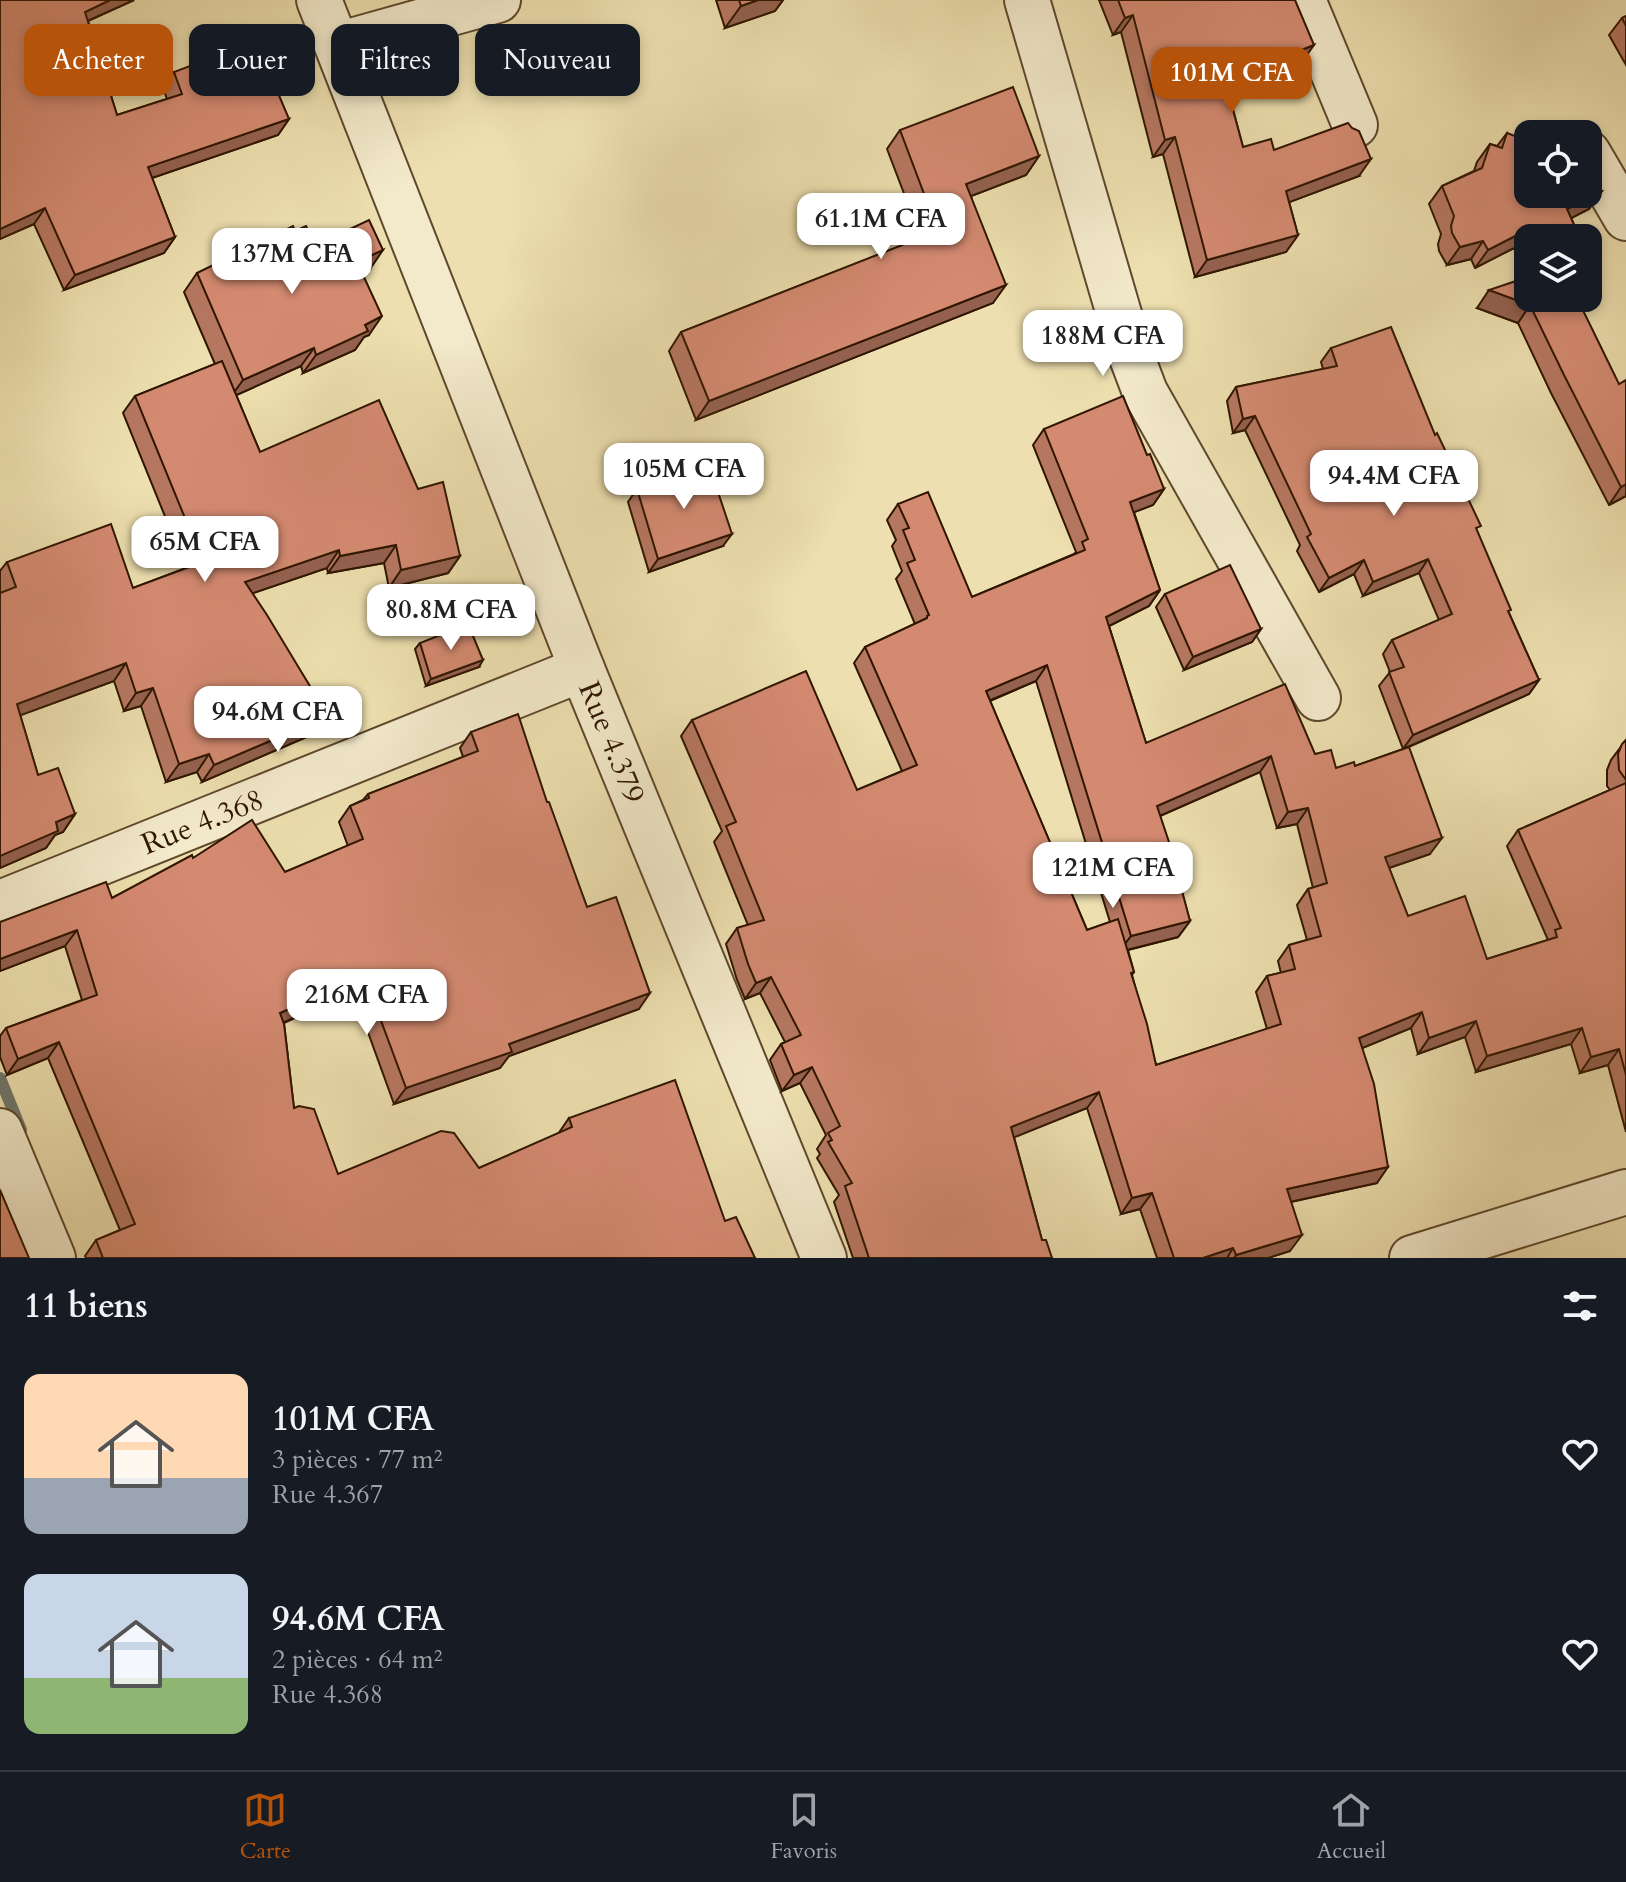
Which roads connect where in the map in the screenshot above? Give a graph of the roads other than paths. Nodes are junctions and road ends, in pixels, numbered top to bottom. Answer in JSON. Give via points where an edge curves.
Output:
{"nodes":[{"id":1,"x":319,"y":0,"type":"edge"},
{"id":2,"x":498,"y":0,"type":"edge"},
{"id":3,"x":1027,"y":0,"type":"edge"},
{"id":4,"x":1303,"y":0,"type":"edge"},
{"id":5,"x":412,"y":24,"type":"edge"},
{"id":6,"x":331,"y":30,"type":"edge"},
{"id":7,"x":357,"y":96,"type":"edge"},
{"id":8,"x":1355,"y":125,"type":"edge"},
{"id":9,"x":1602,"y":177,"type":"edge"},
{"id":10,"x":1626,"y":218,"type":"edge"},
{"id":11,"x":582,"y":669,"type":"junction"},
{"id":12,"x":1318,"y":698,"type":"dead end"},
{"id":13,"x":0,"y":903,"type":"edge"},
{"id":14,"x":0,"y":1131,"type":"edge"},
{"id":15,"x":1626,"y":1192,"type":"edge"},
{"id":16,"x":53,"y":1258,"type":"edge"},
{"id":17,"x":824,"y":1258,"type":"edge"},
{"id":18,"x":1412,"y":1258,"type":"edge"}],
"edges":[{"from":1,"to":6,"type":"street","name":"Rue 4.379"},
{"from":2,"to":5,"type":"street"},
{"from":3,"to":12,"type":"street","via":[[1145,392]]},
{"from":4,"to":8,"type":"street"},
{"from":7,"to":11,"type":"street","name":"Rue 4.379"},
{"from":9,"to":10,"type":"street"},
{"from":11,"to":13,"type":"street","name":"Rue 4.368"},
{"from":11,"to":17,"type":"street","name":"Rue 4.379"},
{"from":14,"to":16,"type":"street"},
{"from":15,"to":18,"type":"street"}]}
